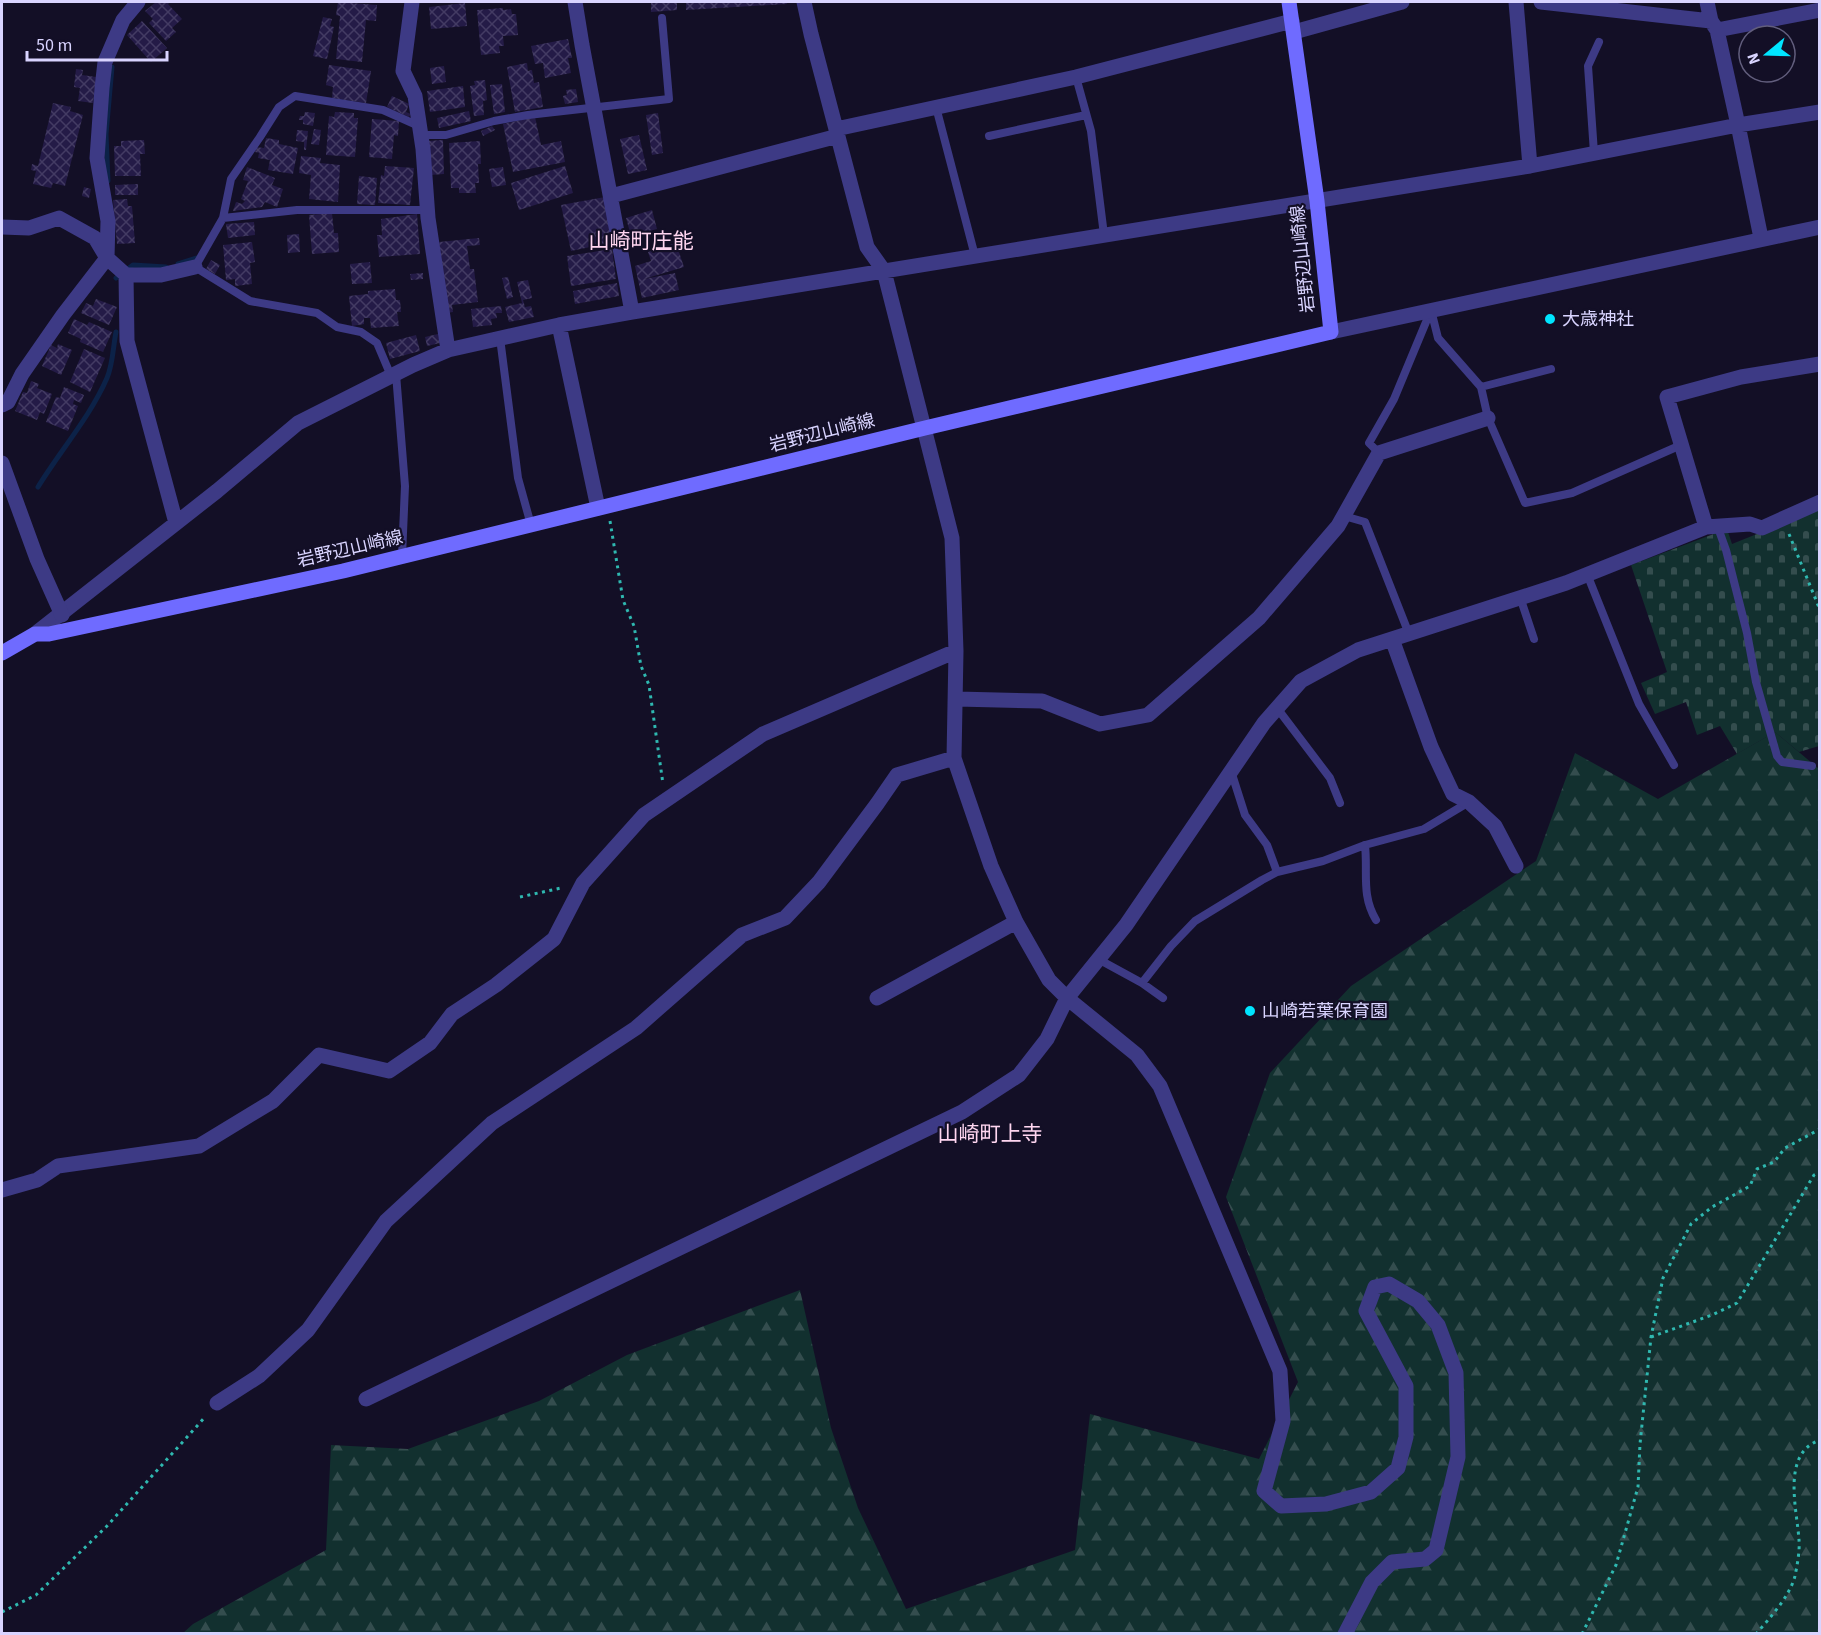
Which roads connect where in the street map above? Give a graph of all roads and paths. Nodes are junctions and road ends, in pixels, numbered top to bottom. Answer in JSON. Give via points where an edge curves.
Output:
{"nodes":[{"id":1,"x":138,"y":2,"type":"edge"},
{"id":2,"x":412,"y":2,"type":"edge"},
{"id":3,"x":575,"y":2,"type":"edge"},
{"id":4,"x":804,"y":2,"type":"edge"},
{"id":5,"x":1289,"y":2,"type":"edge"},
{"id":6,"x":1402,"y":2,"type":"edge"},
{"id":7,"x":1516,"y":2,"type":"edge"},
{"id":8,"x":1541,"y":2,"type":"edge"},
{"id":9,"x":1707,"y":2,"type":"edge"},
{"id":10,"x":1820,"y":10,"type":"edge"},
{"id":11,"x":662,"y":18,"type":"dead end"},
{"id":12,"x":1293,"y":26,"type":"junction"},
{"id":13,"x":1714,"y":26,"type":"junction"},
{"id":14,"x":1599,"y":42,"type":"dead end"},
{"id":15,"x":1076,"y":77,"type":"junction"},
{"id":16,"x":593,"y":107,"type":"junction"},
{"id":17,"x":936,"y":107,"type":"junction"},
{"id":18,"x":1820,"y":112,"type":"edge"},
{"id":19,"x":1086,"y":115,"type":"junction"},
{"id":20,"x":1738,"y":125,"type":"junction"},
{"id":21,"x":420,"y":131,"type":"junction"},
{"id":22,"x":837,"y":132,"type":"junction"},
{"id":23,"x":989,"y":136,"type":"dead end"},
{"id":24,"x":1594,"y":153,"type":"junction"},
{"id":25,"x":1530,"y":166,"type":"junction"},
{"id":26,"x":610,"y":196,"type":"junction"},
{"id":27,"x":1317,"y":201,"type":"junction"},
{"id":28,"x":427,"y":210,"type":"junction"},
{"id":29,"x":223,"y":218,"type":"junction"},
{"id":30,"x":2,"y":227,"type":"edge"},
{"id":31,"x":1820,"y":227,"type":"edge"},
{"id":32,"x":1104,"y":236,"type":"junction"},
{"id":33,"x":1761,"y":238,"type":"junction"},
{"id":34,"x":975,"y":256,"type":"junction"},
{"id":35,"x":107,"y":258,"type":"junction"},
{"id":36,"x":195,"y":267,"type":"junction"},
{"id":37,"x":884,"y":271,"type":"junction"},
{"id":38,"x":126,"y":275,"type":"junction"},
{"id":39,"x":1431,"y":310,"type":"junction"},
{"id":40,"x":632,"y":312,"type":"junction"},
{"id":41,"x":559,"y":325,"type":"junction"},
{"id":42,"x":1331,"y":332,"type":"junction"},
{"id":43,"x":500,"y":338,"type":"junction"},
{"id":44,"x":447,"y":350,"type":"junction"},
{"id":45,"x":1820,"y":364,"type":"edge"},
{"id":46,"x":1551,"y":369,"type":"dead end"},
{"id":47,"x":394,"y":375,"type":"junction"},
{"id":48,"x":1481,"y":387,"type":"junction"},
{"id":49,"x":2,"y":405,"type":"edge"},
{"id":50,"x":1488,"y":418,"type":"junction"},
{"id":51,"x":925,"y":428,"type":"junction"},
{"id":52,"x":1681,"y":445,"type":"junction"},
{"id":53,"x":1379,"y":453,"type":"junction"},
{"id":54,"x":2,"y":466,"type":"edge"},
{"id":55,"x":1820,"y":502,"type":"edge"},
{"id":56,"x":603,"y":507,"type":"junction"},
{"id":57,"x":1344,"y":516,"type":"junction"},
{"id":58,"x":1782,"y":519,"type":"junction"},
{"id":59,"x":176,"y":523,"type":"junction"},
{"id":60,"x":531,"y":525,"type":"junction"},
{"id":61,"x":1711,"y":526,"type":"junction"},
{"id":62,"x":402,"y":556,"type":"junction"},
{"id":63,"x":1587,"y":574,"type":"junction"},
{"id":64,"x":1520,"y":597,"type":"junction"},
{"id":65,"x":1820,"y":610,"type":"edge"},
{"id":66,"x":62,"y":615,"type":"junction"},
{"id":67,"x":35,"y":634,"type":"junction"},
{"id":68,"x":1409,"y":634,"type":"junction"},
{"id":69,"x":1392,"y":639,"type":"junction"},
{"id":70,"x":1534,"y":639,"type":"dead end"},
{"id":71,"x":956,"y":651,"type":"junction"},
{"id":72,"x":2,"y":653,"type":"edge"},
{"id":73,"x":957,"y":699,"type":"junction"},
{"id":74,"x":1277,"y":708,"type":"junction"},
{"id":75,"x":954,"y":758,"type":"junction"},
{"id":76,"x":1674,"y":765,"type":"dead end"},
{"id":77,"x":1812,"y":766,"type":"dead end"},
{"id":78,"x":1232,"y":771,"type":"junction"},
{"id":79,"x":666,"y":800,"type":"junction"},
{"id":80,"x":1469,"y":802,"type":"junction"},
{"id":81,"x":1340,"y":803,"type":"dead end"},
{"id":82,"x":1365,"y":845,"type":"junction"},
{"id":83,"x":1516,"y":866,"type":"dead end"},
{"id":84,"x":1277,"y":872,"type":"junction"},
{"id":85,"x":583,"y":883,"type":"junction"},
{"id":86,"x":520,"y":897,"type":"dead end"},
{"id":87,"x":1376,"y":920,"type":"dead end"},
{"id":88,"x":1016,"y":922,"type":"junction"},
{"id":89,"x":1098,"y":959,"type":"junction"},
{"id":90,"x":1142,"y":983,"type":"junction"},
{"id":91,"x":878,"y":998,"type":"dead end"},
{"id":92,"x":1067,"y":998,"type":"junction"},
{"id":93,"x":1163,"y":998,"type":"dead end"},
{"id":94,"x":1820,"y":1129,"type":"edge"},
{"id":95,"x":1820,"y":1172,"type":"edge"},
{"id":96,"x":2,"y":1190,"type":"edge"},
{"id":97,"x":1651,"y":1337,"type":"junction"},
{"id":98,"x":366,"y":1399,"type":"dead end"},
{"id":99,"x":217,"y":1403,"type":"joint"},
{"id":100,"x":1820,"y":1440,"type":"edge"},
{"id":101,"x":2,"y":1612,"type":"edge"},
{"id":102,"x":1345,"y":1634,"type":"edge"},
{"id":103,"x":1582,"y":1634,"type":"edge"},
{"id":104,"x":1756,"y":1634,"type":"edge"}],
"edges":[{"from":1,"to":35,"type":"street","via":[[123,20],[105,62],[97,158],[108,221]]},
{"from":2,"to":21,"type":"street","via":[[403,71],[415,96]]},
{"from":3,"to":16,"type":"street"},
{"from":4,"to":22,"type":"street"},
{"from":5,"to":12,"type":"main road","name":"岩野辺山崎線"},
{"from":6,"to":12,"type":"street"},
{"from":7,"to":25,"type":"street"},
{"from":8,"to":13,"type":"street"},
{"from":9,"to":13,"type":"street"},
{"from":10,"to":13,"type":"street"},
{"from":11,"to":16,"type":"lane","via":[[669,99]]},
{"from":12,"to":15,"type":"street"},
{"from":12,"to":27,"type":"main road","name":"岩野辺山崎線"},
{"from":13,"to":20,"type":"street"},
{"from":14,"to":24,"type":"lane","via":[[1588,66]]},
{"from":15,"to":17,"type":"street"},
{"from":15,"to":19,"type":"lane"},
{"from":16,"to":21,"type":"lane","via":[[494,121],[446,135]]},
{"from":16,"to":26,"type":"street"},
{"from":17,"to":22,"type":"street"},
{"from":17,"to":34,"type":"lane"},
{"from":18,"to":20,"type":"street"},
{"from":19,"to":23,"type":"lane"},
{"from":19,"to":32,"type":"lane"},
{"from":20,"to":24,"type":"street"},
{"from":20,"to":33,"type":"street"},
{"from":21,"to":28,"type":"street"},
{"from":21,"to":29,"type":"lane","via":[[383,110],[295,96],[288,99],[231,179]]},
{"from":22,"to":26,"type":"street"},
{"from":22,"to":37,"type":"street","via":[[867,247]]},
{"from":24,"to":25,"type":"street"},
{"from":25,"to":27,"type":"street"},
{"from":26,"to":40,"type":"street"},
{"from":27,"to":32,"type":"street"},
{"from":27,"to":42,"type":"main road","name":"岩野辺山崎線"},
{"from":28,"to":29,"type":"lane","via":[[297,210]]},
{"from":28,"to":44,"type":"street"},
{"from":29,"to":36,"type":"lane"},
{"from":30,"to":35,"type":"street","via":[[29,228],[59,218],[95,238]]},
{"from":31,"to":33,"type":"street"},
{"from":32,"to":34,"type":"street"},
{"from":33,"to":39,"type":"street"},
{"from":34,"to":37,"type":"street"},
{"from":35,"to":38,"type":"street"},
{"from":35,"to":49,"type":"street","via":[[22,374],[8,402]]},
{"from":36,"to":38,"type":"street","via":[[161,275]]},
{"from":36,"to":47,"type":"lane","via":[[250,302],[317,313],[337,327],[360,332],[377,343]]},
{"from":37,"to":40,"type":"street"},
{"from":37,"to":51,"type":"street"},
{"from":38,"to":59,"type":"street","via":[[127,341]]},
{"from":39,"to":42,"type":"street"},
{"from":39,"to":48,"type":"lane","via":[[1438,338]]},
{"from":39,"to":53,"type":"lane","via":[[1394,399],[1369,443]]},
{"from":40,"to":41,"type":"street"},
{"from":41,"to":43,"type":"street"},
{"from":41,"to":56,"type":"street"},
{"from":42,"to":51,"type":"main road","name":"岩野辺山崎線"},
{"from":43,"to":44,"type":"street"},
{"from":43,"to":60,"type":"lane","via":[[518,478]]},
{"from":44,"to":47,"type":"street"},
{"from":45,"to":52,"type":"street","via":[[1741,377],[1667,397]]},
{"from":46,"to":48,"type":"lane"},
{"from":47,"to":59,"type":"street","via":[[298,423]]},
{"from":47,"to":62,"type":"lane","via":[[405,486]]},
{"from":48,"to":50,"type":"lane"},
{"from":50,"to":52,"type":"lane","via":[[1525,503],[1572,493]]},
{"from":50,"to":53,"type":"street"},
{"from":51,"to":56,"type":"main road","name":"岩野辺山崎線"},
{"from":51,"to":71,"type":"street","via":[[952,538]]},
{"from":52,"to":61,"type":"street"},
{"from":53,"to":57,"type":"street"},
{"from":54,"to":66,"type":"street"},
{"from":55,"to":58,"type":"street"},
{"from":56,"to":60,"type":"main road","name":"岩野辺山崎線"},
{"from":56,"to":79,"type":"path","via":[[623,600],[649,685]]},
{"from":57,"to":68,"type":"lane","via":[[1365,522]]},
{"from":57,"to":73,"type":"street","via":[[1259,618],[1148,715],[1100,724],[1042,701]]},
{"from":58,"to":61,"type":"street","via":[[1762,528],[1750,524]]},
{"from":58,"to":65,"type":"path"},
{"from":59,"to":66,"type":"street"},
{"from":60,"to":62,"type":"main road","name":"岩野辺山崎線"},
{"from":61,"to":63,"type":"street"},
{"from":61,"to":77,"type":"lane","via":[[1726,550],[1756,682],[1778,756],[1782,762]]},
{"from":62,"to":67,"type":"main road","name":"岩野辺山崎線","via":[[332,574]]},
{"from":63,"to":64,"type":"street"},
{"from":63,"to":76,"type":"lane","via":[[1639,704]]},
{"from":64,"to":68,"type":"street"},
{"from":64,"to":70,"type":"lane"},
{"from":66,"to":67,"type":"street"},
{"from":67,"to":72,"type":"main road","name":"岩野辺山崎線"},
{"from":68,"to":69,"type":"street"},
{"from":69,"to":74,"type":"street","via":[[1358,650],[1301,681]]},
{"from":69,"to":80,"type":"street","via":[[1431,747],[1453,794]]},
{"from":71,"to":73,"type":"street"},
{"from":71,"to":79,"type":"street","via":[[763,735]]},
{"from":73,"to":75,"type":"street"},
{"from":74,"to":78,"type":"street"},
{"from":74,"to":81,"type":"lane","via":[[1330,778]]},
{"from":75,"to":88,"type":"street","via":[[991,866]]},
{"from":75,"to":99,"type":"street","via":[[897,775],[819,882],[785,918],[742,935],[636,1028],[492,1124],[386,1221],[308,1330],[259,1376]]},
{"from":78,"to":84,"type":"lane","via":[[1245,815],[1267,845]]},
{"from":78,"to":89,"type":"street","via":[[1126,925]]},
{"from":79,"to":85,"type":"street","via":[[644,815]]},
{"from":80,"to":82,"type":"lane","via":[[1424,829]]},
{"from":80,"to":83,"type":"street","via":[[1495,826]]},
{"from":82,"to":84,"type":"lane"},
{"from":82,"to":87,"type":"lane","via":[[1368,907]]},
{"from":84,"to":90,"type":"lane","via":[[1195,921]]},
{"from":85,"to":86,"type":"path"},
{"from":85,"to":96,"type":"street","via":[[554,939],[452,1014],[430,1042],[389,1071],[319,1056],[273,1101],[199,1146],[58,1166],[37,1180]]},
{"from":88,"to":91,"type":"street"},
{"from":88,"to":92,"type":"street","via":[[1049,980]]},
{"from":89,"to":90,"type":"lane"},
{"from":89,"to":92,"type":"street"},
{"from":90,"to":93,"type":"lane"},
{"from":92,"to":98,"type":"street","via":[[1047,1039],[1019,1075],[962,1112]]},
{"from":92,"to":102,"type":"street","via":[[1137,1055],[1165,1096],[1280,1371],[1283,1422],[1264,1491],[1281,1506],[1326,1504],[1371,1492],[1398,1468],[1406,1437],[1406,1386],[1366,1311],[1375,1287],[1389,1284],[1418,1301],[1438,1325],[1456,1373],[1458,1457],[1436,1550],[1425,1559],[1392,1562],[1372,1582]]},
{"from":94,"to":97,"type":"path","via":[[1785,1148],[1774,1162],[1757,1169],[1750,1186],[1691,1224],[1663,1278]]},
{"from":95,"to":97,"type":"path","via":[[1814,1175],[1737,1303]]},
{"from":97,"to":103,"type":"path","via":[[1638,1487],[1616,1565]]},
{"from":99,"to":101,"type":"path","via":[[107,1526],[36,1595]]},
{"from":100,"to":104,"type":"path","via":[[1809,1443],[1796,1464],[1799,1543],[1794,1578],[1775,1612]]}]}
